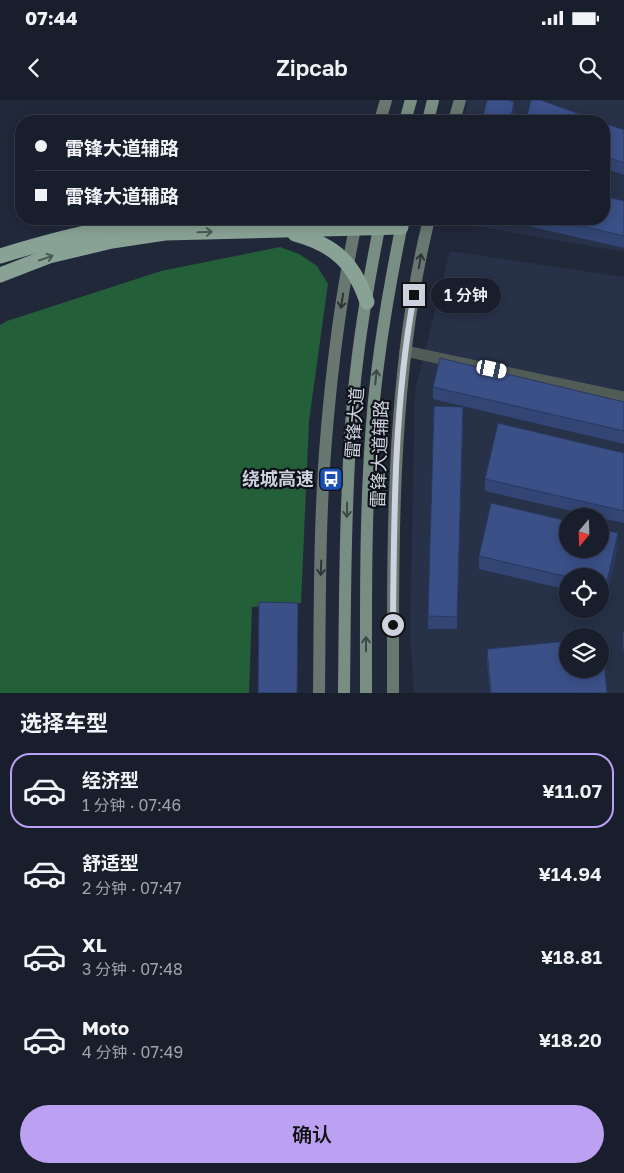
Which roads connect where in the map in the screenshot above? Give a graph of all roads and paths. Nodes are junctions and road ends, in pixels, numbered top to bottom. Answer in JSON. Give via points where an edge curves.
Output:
{"nodes":[{"id":1,"x":386,"y":100,"type":"edge"},
{"id":2,"x":411,"y":100,"type":"edge"},
{"id":3,"x":434,"y":100,"type":"edge"},
{"id":4,"x":460,"y":100,"type":"edge"},
{"id":5,"x":382,"y":115,"type":"edge"},
{"id":6,"x":407,"y":115,"type":"edge"},
{"id":7,"x":430,"y":115,"type":"edge"},
{"id":8,"x":456,"y":115,"type":"edge"},
{"id":9,"x":141,"y":225,"type":"edge"},
{"id":10,"x":331,"y":225,"type":"edge"},
{"id":11,"x":356,"y":225,"type":"edge"},
{"id":12,"x":380,"y":225,"type":"edge"},
{"id":13,"x":402,"y":225,"type":"edge"},
{"id":14,"x":428,"y":225,"type":"edge"},
{"id":15,"x":267,"y":230,"type":"junction"},
{"id":16,"x":0,"y":256,"type":"edge"},
{"id":17,"x":348,"y":264,"type":"junction"},
{"id":18,"x":0,"y":275,"type":"edge"},
{"id":19,"x":366,"y":302,"type":"junction"},
{"id":20,"x":405,"y":350,"type":"junction"},
{"id":21,"x":624,"y":397,"type":"edge"},
{"id":22,"x":319,"y":693,"type":"edge"},
{"id":23,"x":344,"y":693,"type":"edge"},
{"id":24,"x":366,"y":693,"type":"edge"},
{"id":25,"x":393,"y":693,"type":"edge"}],
"edges":[{"from":1,"to":5,"type":"street"},
{"from":2,"to":6,"type":"main road"},
{"from":3,"to":7,"type":"main road"},
{"from":4,"to":8,"type":"street"},
{"from":9,"to":16,"type":"highway","via":[[99,230]]},
{"from":10,"to":15,"type":"highway"},
{"from":11,"to":17,"type":"street"},
{"from":12,"to":19,"type":"main road","name":"雷锋大道"},
{"from":24,"to":13,"type":"main road","name":"雷锋大道","one_way":true,"via":[[372,425],[378,361]]},
{"from":20,"to":14,"type":"street","name":"雷锋大道辅路","one_way":true},
{"from":15,"to":17,"type":"highway","via":[[311,238],[334,251]]},
{"from":18,"to":15,"type":"highway","one_way":true,"via":[[49,256],[112,241],[165,234]]},
{"from":17,"to":19,"type":"highway"},
{"from":17,"to":22,"type":"street","one_way":true,"via":[[327,430]]},
{"from":19,"to":23,"type":"main road","name":"雷锋大道","one_way":true,"via":[[352,412],[347,490]]},
{"from":20,"to":21,"type":"street"},
{"from":20,"to":25,"type":"street","name":"雷锋大道辅路","via":[[398,432]]}]}
